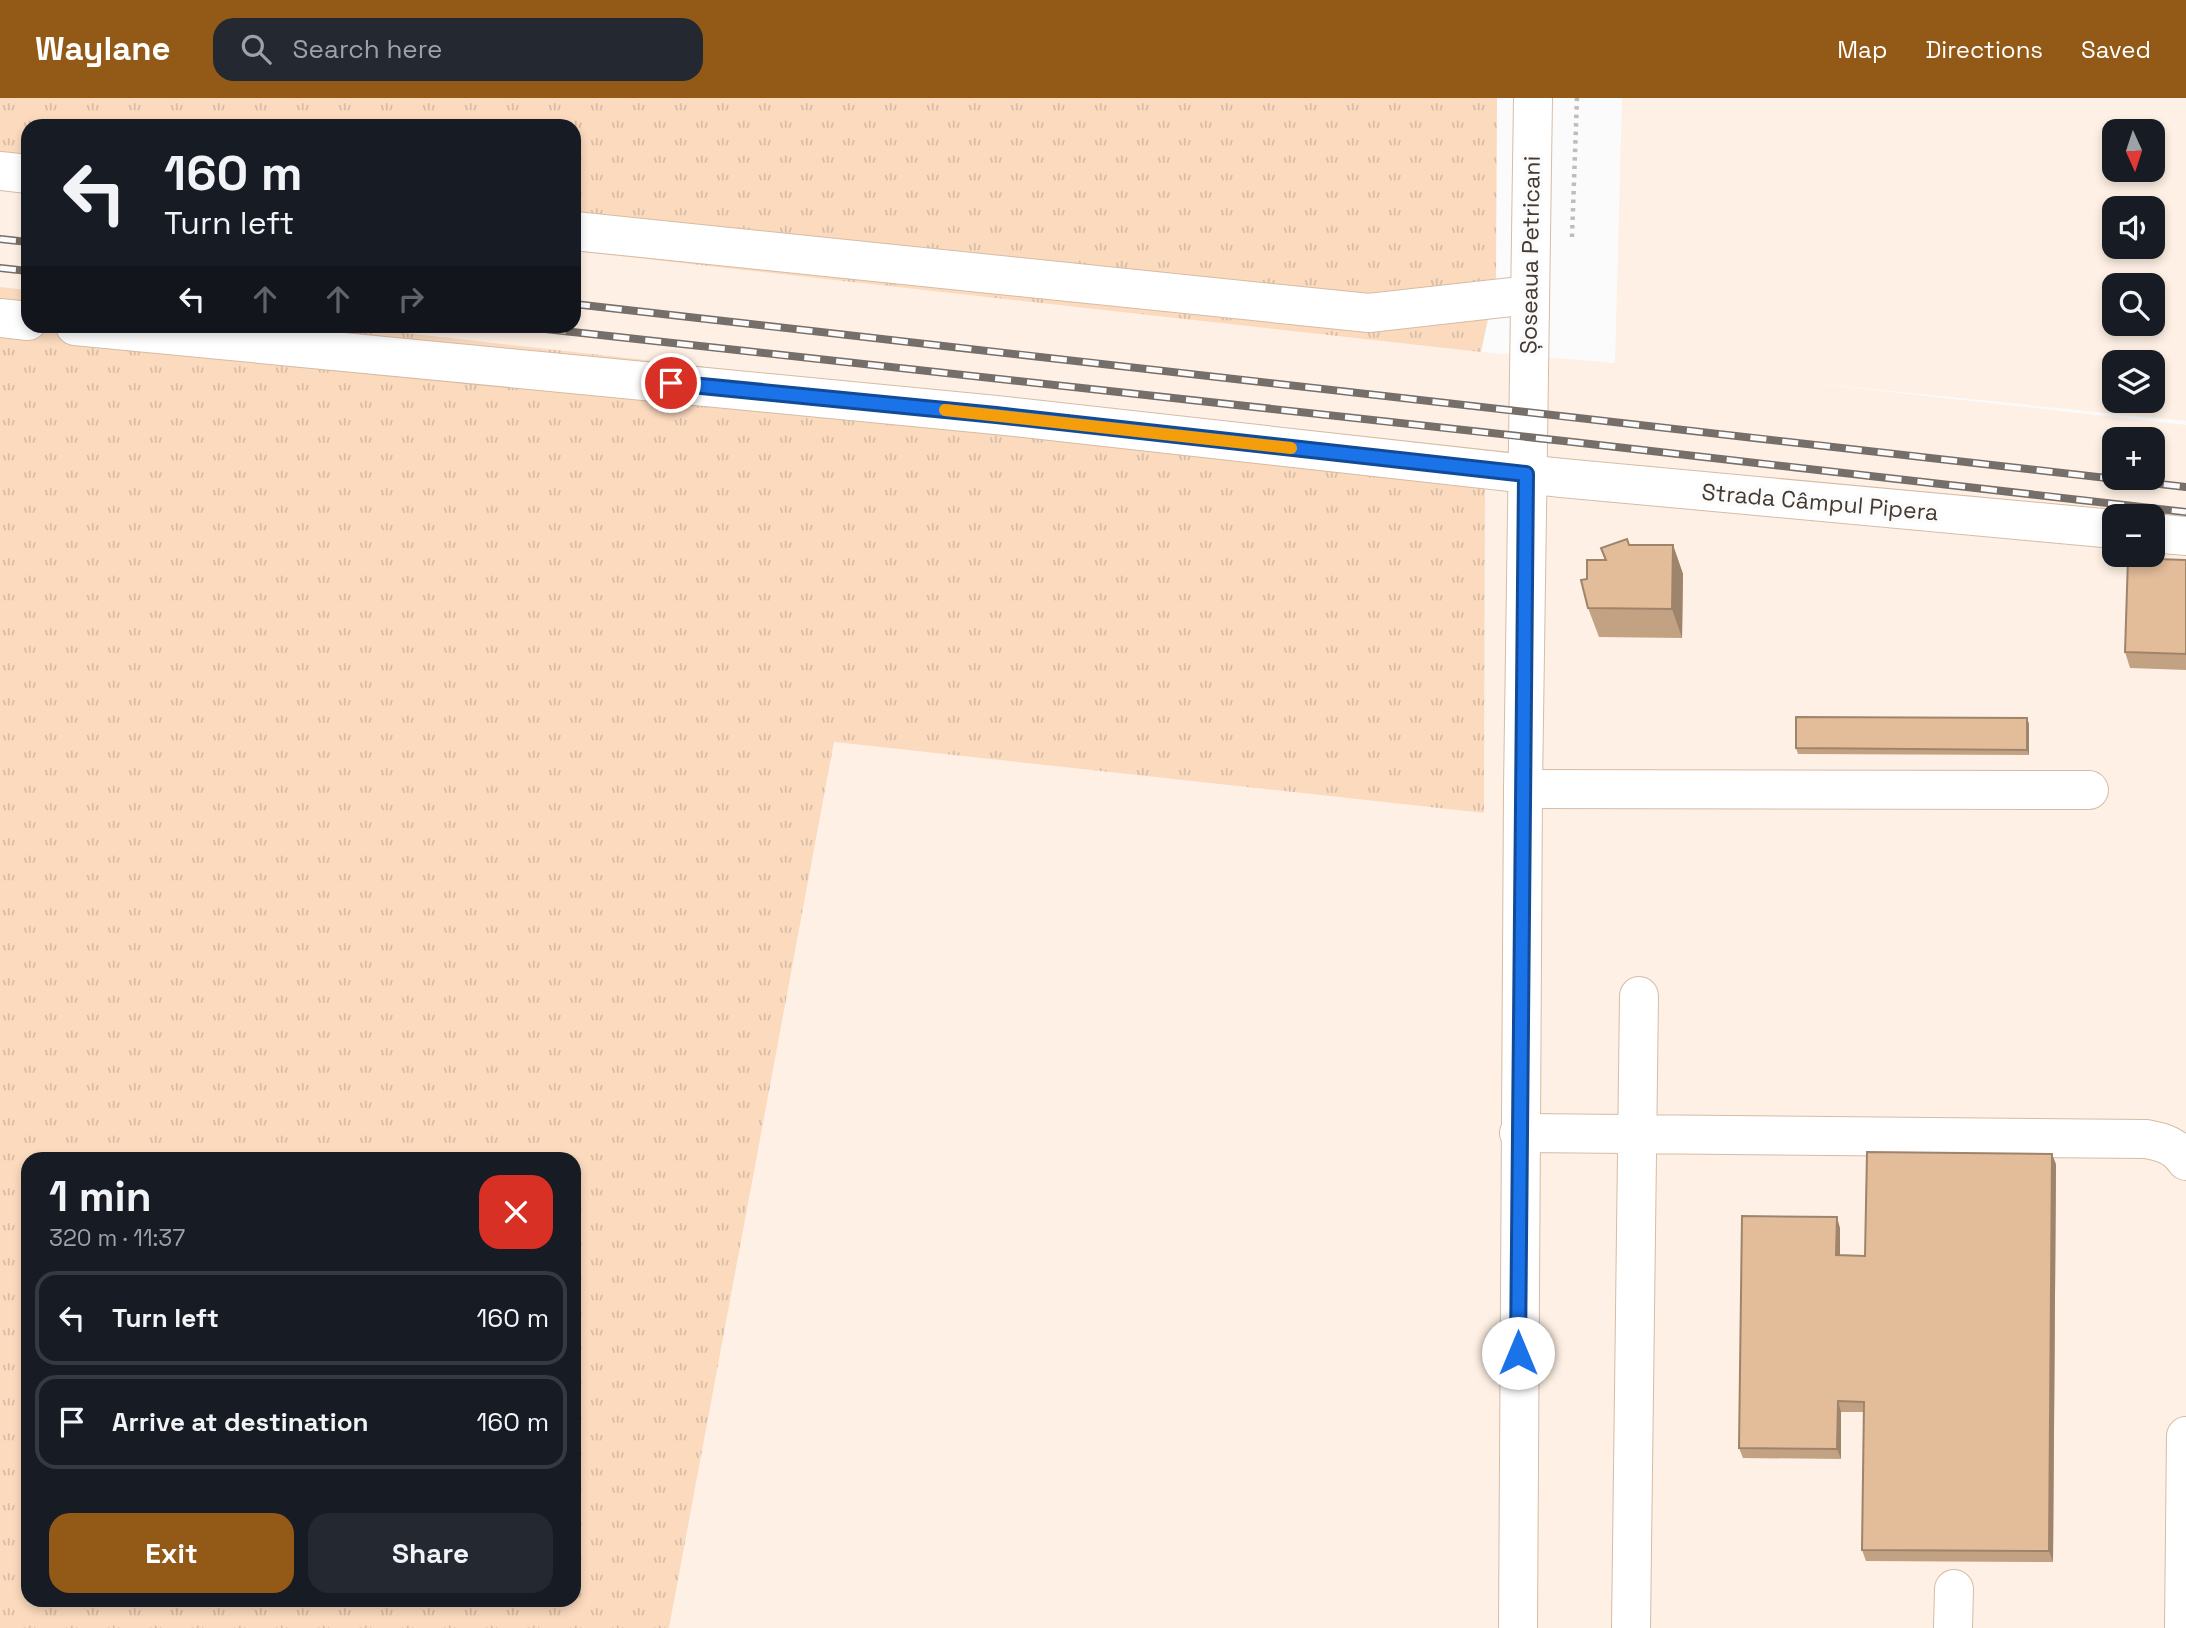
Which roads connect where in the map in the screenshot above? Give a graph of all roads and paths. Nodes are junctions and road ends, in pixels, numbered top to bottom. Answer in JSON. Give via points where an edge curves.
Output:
{"nodes":[{"id":1,"x":1533,"y":98,"type":"edge"},
{"id":2,"x":0,"y":172,"type":"edge"},
{"id":3,"x":21,"y":174,"type":"edge"},
{"id":4,"x":581,"y":232,"type":"edge"},
{"id":5,"x":1530,"y":295,"type":"junction"},
{"id":6,"x":0,"y":318,"type":"edge"},
{"id":7,"x":21,"y":320,"type":"edge"},
{"id":8,"x":147,"y":333,"type":"edge"},
{"id":9,"x":1526,"y":474,"type":"junction"},
{"id":10,"x":2102,"y":528,"type":"edge"},
{"id":11,"x":2165,"y":534,"type":"edge"},
{"id":12,"x":2186,"y":536,"type":"edge"},
{"id":13,"x":1522,"y":789,"type":"junction"},
{"id":14,"x":2089,"y":790,"type":"dead end"},
{"id":15,"x":1639,"y":996,"type":"dead end"},
{"id":16,"x":1638,"y":1132,"type":"junction"},
{"id":17,"x":1519,"y":1133,"type":"junction"},
{"id":18,"x":2186,"y":1161,"type":"edge"},
{"id":19,"x":2186,"y":1436,"type":"edge"},
{"id":20,"x":1954,"y":1589,"type":"dead end"},
{"id":21,"x":1518,"y":1628,"type":"edge"},
{"id":22,"x":1631,"y":1628,"type":"edge"},
{"id":23,"x":1953,"y":1628,"type":"edge"},
{"id":24,"x":2184,"y":1628,"type":"edge"}],
"edges":[{"from":1,"to":5,"type":"street","name":"Șoseaua Petricani"},
{"from":2,"to":3,"type":"street"},
{"from":4,"to":5,"type":"street","via":[[1369,313]]},
{"from":5,"to":9,"type":"street","name":"Șoseaua Petricani"},
{"from":6,"to":7,"type":"street"},
{"from":8,"to":9,"type":"street","name":"Strada Câmpul Pipera","via":[[996,415]]},
{"from":9,"to":10,"type":"street","name":"Strada Câmpul Pipera"},
{"from":9,"to":13,"type":"street","name":"Șoseaua Petricani"},
{"from":11,"to":12,"type":"street"},
{"from":13,"to":14,"type":"street"},
{"from":13,"to":17,"type":"street","name":"Șoseaua Petricani"},
{"from":15,"to":16,"type":"street"},
{"from":16,"to":17,"type":"street"},
{"from":16,"to":18,"type":"street","via":[[2146,1139],[2178,1150]]},
{"from":16,"to":22,"type":"street"},
{"from":17,"to":21,"type":"street","name":"Șoseaua Petricani"},
{"from":19,"to":24,"type":"street"},
{"from":20,"to":23,"type":"street"}]}
